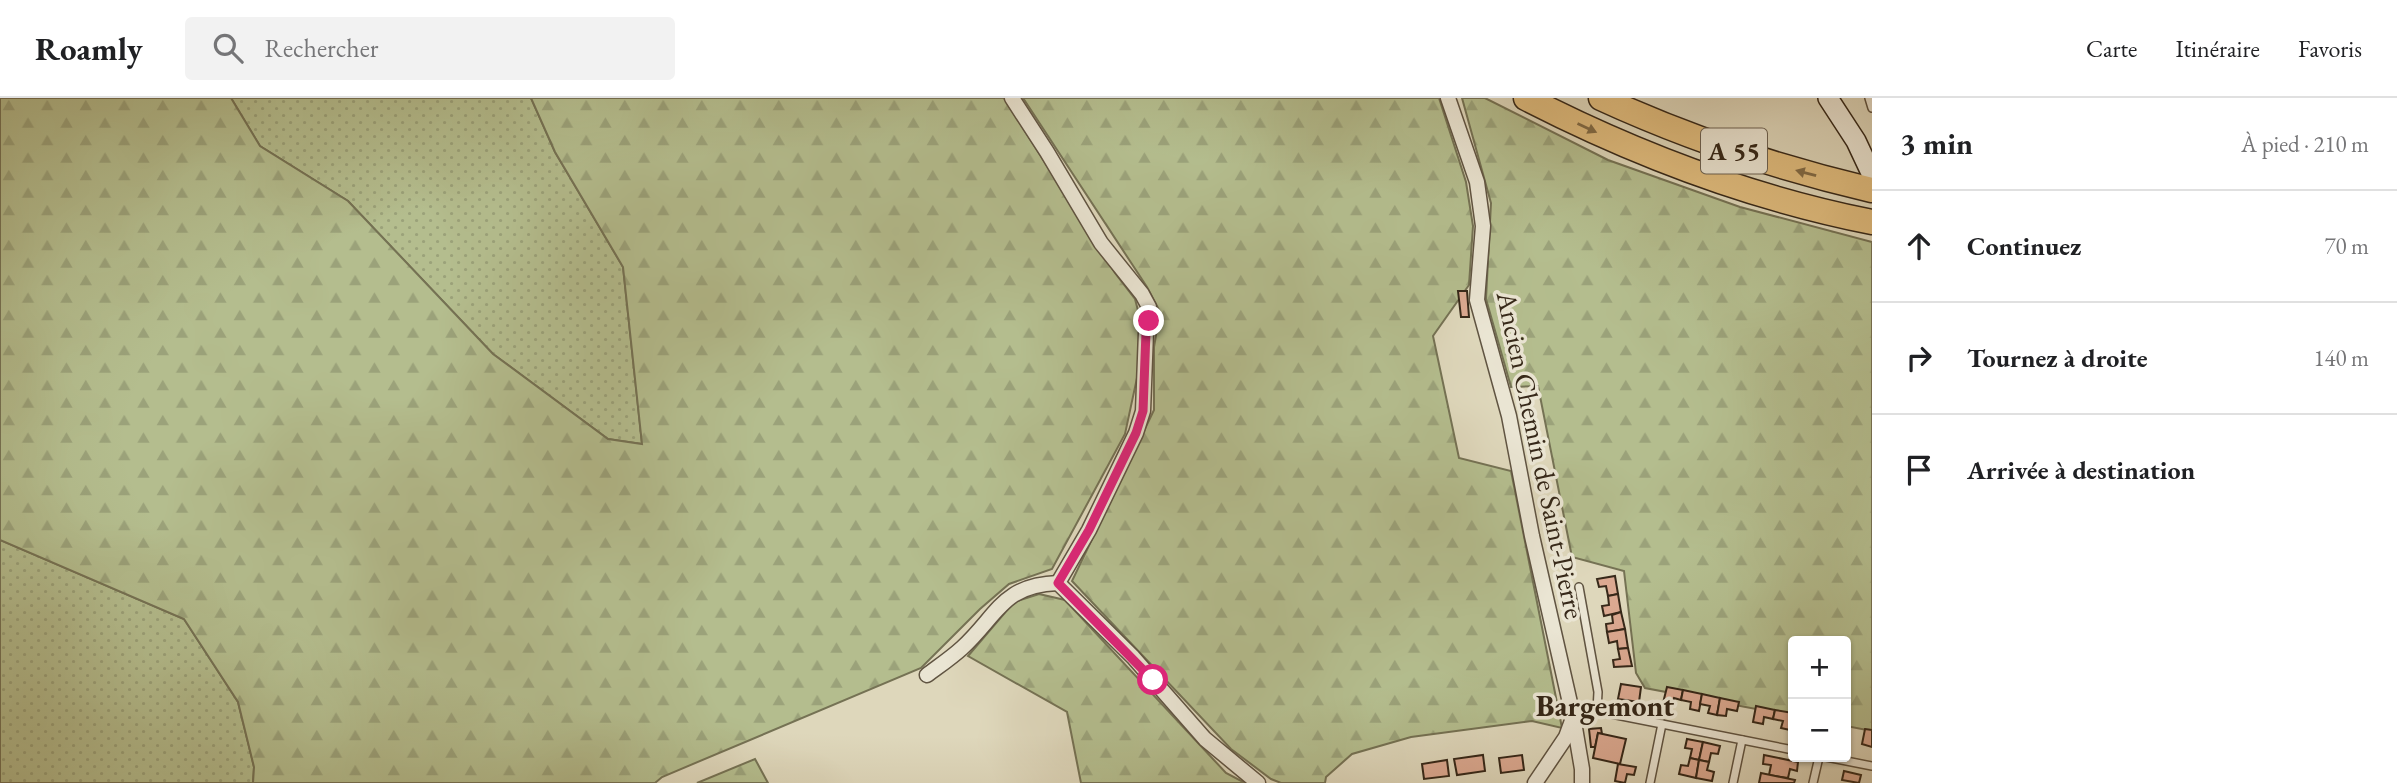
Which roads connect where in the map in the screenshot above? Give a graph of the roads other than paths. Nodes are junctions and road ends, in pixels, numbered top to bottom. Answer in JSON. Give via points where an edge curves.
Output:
{"nodes":[{"id":1,"x":1012,"y":98,"type":"edge"},
{"id":2,"x":1448,"y":98,"type":"edge"},
{"id":3,"x":1526,"y":98,"type":"edge"},
{"id":4,"x":1601,"y":98,"type":"edge"},
{"id":5,"x":1828,"y":98,"type":"edge"},
{"id":6,"x":1869,"y":98,"type":"edge"},
{"id":7,"x":1872,"y":108,"type":"edge"},
{"id":8,"x":1872,"y":175,"type":"edge"},
{"id":9,"x":1872,"y":190,"type":"edge"},
{"id":10,"x":1872,"y":222,"type":"edge"},
{"id":11,"x":1058,"y":583,"type":"junction"},
{"id":12,"x":1579,"y":587,"type":"dead end"},
{"id":13,"x":927,"y":676,"type":"dead end"},
{"id":14,"x":1572,"y":711,"type":"junction"},
{"id":15,"x":1597,"y":711,"type":"junction"},
{"id":16,"x":1662,"y":724,"type":"junction"},
{"id":17,"x":1742,"y":740,"type":"junction"},
{"id":18,"x":1788,"y":749,"type":"edge"},
{"id":19,"x":1818,"y":762,"type":"edge"},
{"id":20,"x":1851,"y":762,"type":"edge"},
{"id":21,"x":1872,"y":766,"type":"edge"},
{"id":22,"x":1258,"y":783,"type":"edge"},
{"id":23,"x":1535,"y":783,"type":"edge"},
{"id":24,"x":1582,"y":783,"type":"edge"},
{"id":25,"x":1650,"y":783,"type":"edge"},
{"id":26,"x":1733,"y":783,"type":"edge"},
{"id":27,"x":1813,"y":783,"type":"edge"}],
"edges":[{"from":1,"to":11,"type":"street","via":[[1101,243],[1149,307],[1143,411],[1136,433]]},
{"from":2,"to":14,"type":"street","name":"Ancien Chemin de Saint-Pierre","via":[[1477,182],[1483,226],[1477,300],[1509,416]]},
{"from":3,"to":10,"type":"highway","number":"A 55","one_way":true,"via":[[1639,151],[1718,181]]},
{"from":9,"to":4,"type":"highway","number":"A 55","one_way":true,"via":[[1759,160]]},
{"from":5,"to":8,"type":"main road"},
{"from":6,"to":7,"type":"lane"},
{"from":11,"to":13,"type":"street","via":[[1016,593]]},
{"from":11,"to":22,"type":"street","via":[[1133,657],[1205,739]]},
{"from":12,"to":15,"type":"lane","via":[[1598,692]]},
{"from":14,"to":15,"type":"lane"},
{"from":14,"to":23,"type":"street","via":[[1566,737]]},
{"from":14,"to":24,"type":"street","name":"Ancien Chemin de Saint-Pierre"},
{"from":15,"to":16,"type":"lane"},
{"from":16,"to":17,"type":"lane"},
{"from":16,"to":25,"type":"lane"},
{"from":17,"to":18,"type":"lane"},
{"from":17,"to":26,"type":"lane"},
{"from":19,"to":27,"type":"lane"},
{"from":20,"to":21,"type":"lane"}]}
